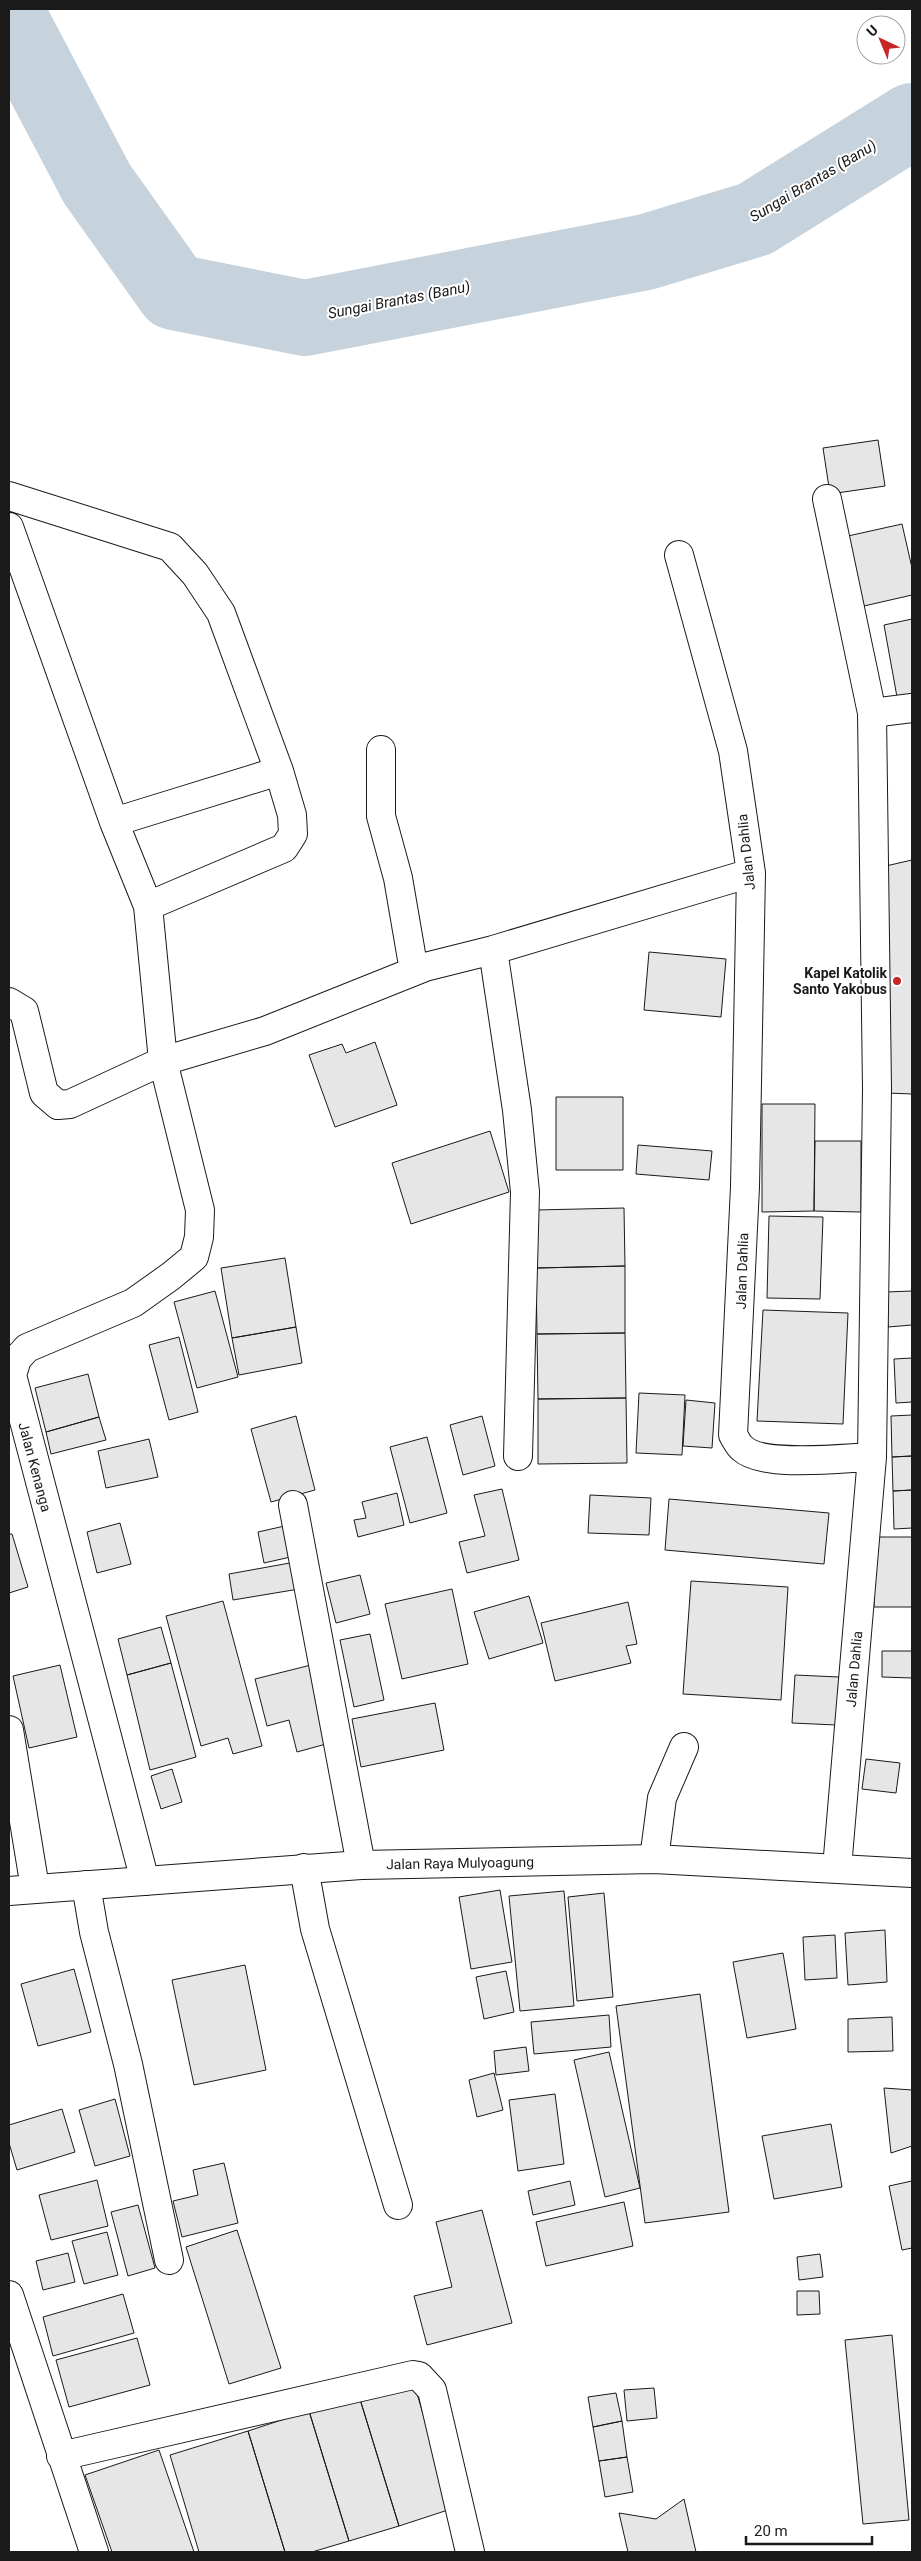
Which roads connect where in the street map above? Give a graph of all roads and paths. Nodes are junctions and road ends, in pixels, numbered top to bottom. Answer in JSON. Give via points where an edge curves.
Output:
{"nodes":[{"id":1,"x":9,"y":496,"type":"edge"},
{"id":2,"x":827,"y":499,"type":"dead end"},
{"id":3,"x":9,"y":527,"type":"edge"},
{"id":4,"x":679,"y":555,"type":"dead end"},
{"id":5,"x":912,"y":708,"type":"edge"},
{"id":6,"x":872,"y":713,"type":"junction"},
{"id":7,"x":381,"y":750,"type":"dead end"},
{"id":8,"x":279,"y":770,"type":"junction"},
{"id":9,"x":114,"y":822,"type":"junction"},
{"id":10,"x":751,"y":873,"type":"junction"},
{"id":11,"x":148,"y":906,"type":"junction"},
{"id":12,"x":493,"y":950,"type":"junction"},
{"id":13,"x":414,"y":971,"type":"junction"},
{"id":14,"x":9,"y":1002,"type":"edge"},
{"id":15,"x":163,"y":1061,"type":"junction"},
{"id":16,"x":518,"y":1456,"type":"dead end"},
{"id":17,"x":872,"y":1457,"type":"junction"},
{"id":18,"x":293,"y":1505,"type":"dead end"},
{"id":19,"x":9,"y":1730,"type":"edge"},
{"id":20,"x":684,"y":1747,"type":"dead end"},
{"id":21,"x":654,"y":1860,"type":"junction"},
{"id":22,"x":361,"y":1865,"type":"junction"},
{"id":23,"x":304,"y":1868,"type":"junction"},
{"id":24,"x":836,"y":1868,"type":"junction"},
{"id":25,"x":912,"y":1873,"type":"edge"},
{"id":26,"x":145,"y":1881,"type":"junction"},
{"id":27,"x":86,"y":1885,"type":"junction"},
{"id":28,"x":22,"y":1889,"type":"edge"},
{"id":29,"x":398,"y":2205,"type":"dead end"},
{"id":30,"x":169,"y":2260,"type":"dead end"},
{"id":31,"x":9,"y":2295,"type":"edge"},
{"id":32,"x":61,"y":2456,"type":"junction"},
{"id":33,"x":94,"y":2552,"type":"edge"},
{"id":34,"x":470,"y":2552,"type":"edge"}],
"edges":[{"from":1,"to":8,"type":"street","via":[[170,547],[195,574],[221,613]]},
{"from":2,"to":6,"type":"street"},
{"from":3,"to":9,"type":"street","name":"Jalan Kenanga"},
{"from":4,"to":10,"type":"street","name":"Jalan Dahlia","via":[[733,750]]},
{"from":5,"to":6,"type":"street"},
{"from":6,"to":17,"type":"street","via":[[877,1089]]},
{"from":7,"to":13,"type":"street","via":[[381,816],[398,878]]},
{"from":8,"to":9,"type":"street"},
{"from":8,"to":11,"type":"street","via":[[292,815],[293,834],[284,848]]},
{"from":9,"to":11,"type":"street","name":"Jalan Kenanga"},
{"from":10,"to":12,"type":"street"},
{"from":10,"to":17,"type":"street","name":"Jalan Dahlia","via":[[746,1177],[734,1435],[742,1448],[753,1455],[777,1461]]},
{"from":11,"to":15,"type":"street","name":"Jalan Kenanga"},
{"from":12,"to":13,"type":"street"},
{"from":12,"to":16,"type":"street","via":[[517,1110],[525,1192]]},
{"from":13,"to":15,"type":"street","via":[[265,1031]]},
{"from":14,"to":15,"type":"street","via":[[24,1011],[44,1093],[58,1105],[70,1104]]},
{"from":15,"to":26,"type":"street","name":"Jalan Kenanga","via":[[200,1210],[194,1257],[133,1303],[28,1348],[18,1359],[12,1375]]},
{"from":17,"to":24,"type":"street","name":"Jalan Dahlia"},
{"from":18,"to":22,"type":"street"},
{"from":19,"to":28,"type":"street"},
{"from":20,"to":21,"type":"street","via":[[662,1798]]},
{"from":21,"to":22,"type":"street","name":"Jalan Raya Mulyoagung"},
{"from":21,"to":24,"type":"street","name":"Jalan Raya Mulyoagung"},
{"from":22,"to":23,"type":"street","name":"Jalan Raya Mulyoagung"},
{"from":23,"to":26,"type":"street","name":"Jalan Raya Mulyoagung"},
{"from":23,"to":29,"type":"street","via":[[315,1929]]},
{"from":24,"to":25,"type":"street","name":"Jalan Raya Mulyoagung"},
{"from":26,"to":27,"type":"street","name":"Jalan Raya Mulyoagung"},
{"from":27,"to":28,"type":"street","name":"Jalan Raya Mulyoagung"},
{"from":27,"to":30,"type":"street"},
{"from":31,"to":32,"type":"street"},
{"from":32,"to":33,"type":"street"},
{"from":32,"to":34,"type":"street","via":[[420,2376],[432,2390]]}]}
